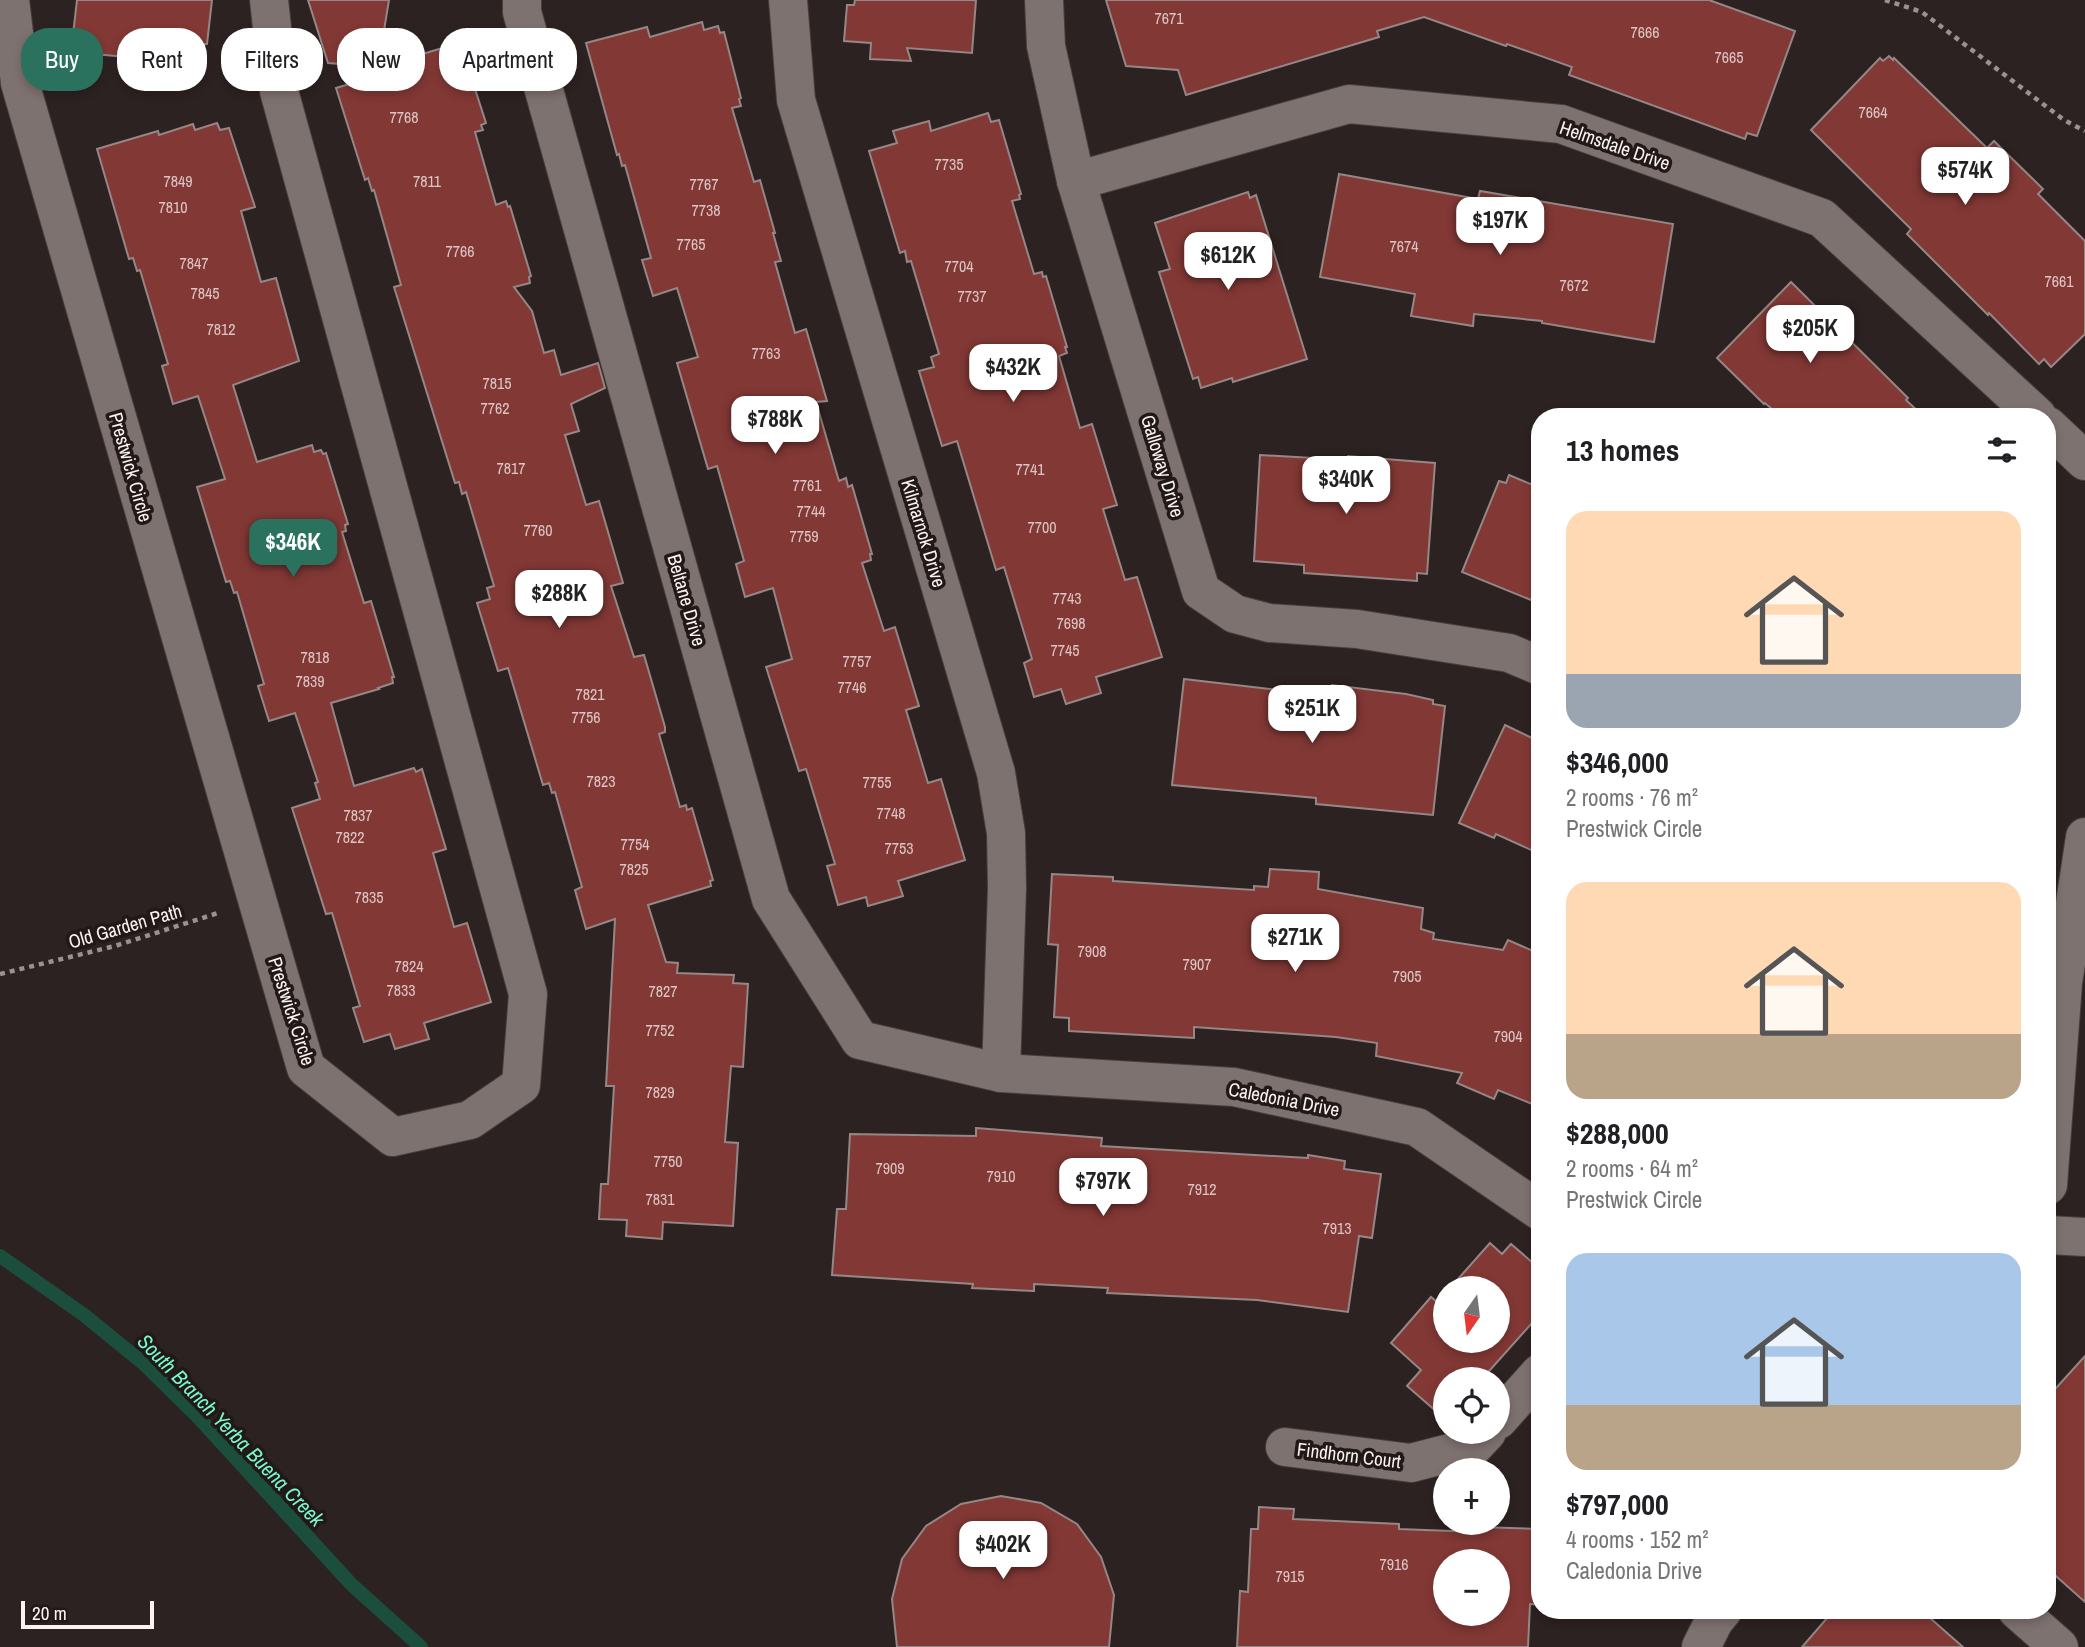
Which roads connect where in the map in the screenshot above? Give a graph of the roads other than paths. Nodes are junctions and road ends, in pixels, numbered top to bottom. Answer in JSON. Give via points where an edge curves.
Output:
{"nodes":[{"id":1,"x":10,"y":0,"type":"edge"},
{"id":2,"x":269,"y":0,"type":"edge"},
{"id":3,"x":522,"y":0,"type":"edge"},
{"id":4,"x":788,"y":0,"type":"edge"},
{"id":5,"x":1044,"y":0,"type":"edge"},
{"id":6,"x":1076,"y":181,"type":"junction"},
{"id":7,"x":2028,"y":408,"type":"edge"},
{"id":8,"x":2056,"y":434,"type":"edge"},
{"id":9,"x":2085,"y":461,"type":"edge"},
{"id":10,"x":1531,"y":662,"type":"edge"},
{"id":11,"x":2085,"y":837,"type":"edge"},
{"id":12,"x":2056,"y":975,"type":"edge"},
{"id":13,"x":1001,"y":1073,"type":"junction"},
{"id":14,"x":1531,"y":1205,"type":"edge"},
{"id":15,"x":2056,"y":1236,"type":"edge"},
{"id":16,"x":2085,"y":1237,"type":"edge"},
{"id":17,"x":1531,"y":1383,"type":"edge"},
{"id":18,"x":1510,"y":1407,"type":"edge"},
{"id":19,"x":1476,"y":1444,"type":"edge"},
{"id":20,"x":1285,"y":1447,"type":"dead end"},
{"id":21,"x":1716,"y":1619,"type":"edge"},
{"id":22,"x":2027,"y":1619,"type":"edge"},
{"id":23,"x":1702,"y":1647,"type":"edge"},
{"id":24,"x":2059,"y":1647,"type":"edge"}],
"edges":[{"from":1,"to":2,"type":"street","name":"Prestwick Circle","via":[[20,83],[306,1068],[393,1137],[470,1119],[521,1085],[528,994],[279,91]]},
{"from":3,"to":13,"type":"street","name":"Beltane Drive","via":[[771,899],[860,1041]]},
{"from":4,"to":13,"type":"street","name":"Kilmarnok Drive","via":[[796,100],[996,773],[1006,833]]},
{"from":5,"to":6,"type":"street","name":"Galloway Drive","via":[[1046,46]]},
{"from":6,"to":7,"type":"street","name":"Helmsdale Drive","via":[[1349,104],[1561,124],[1822,218]]},
{"from":6,"to":10,"type":"street","name":"Galloway Drive","via":[[1201,590],[1235,614],[1269,623],[1357,629],[1509,653]]},
{"from":8,"to":9,"type":"street"},
{"from":11,"to":12,"type":"street"},
{"from":13,"to":14,"type":"street","name":"Caledonia Drive","via":[[1234,1087],[1417,1127]]},
{"from":15,"to":16,"type":"street"},
{"from":17,"to":18,"type":"street"},
{"from":19,"to":20,"type":"street","name":"Findhorn Court","via":[[1411,1463]]},
{"from":21,"to":23,"type":"street"},
{"from":22,"to":24,"type":"street"}]}
